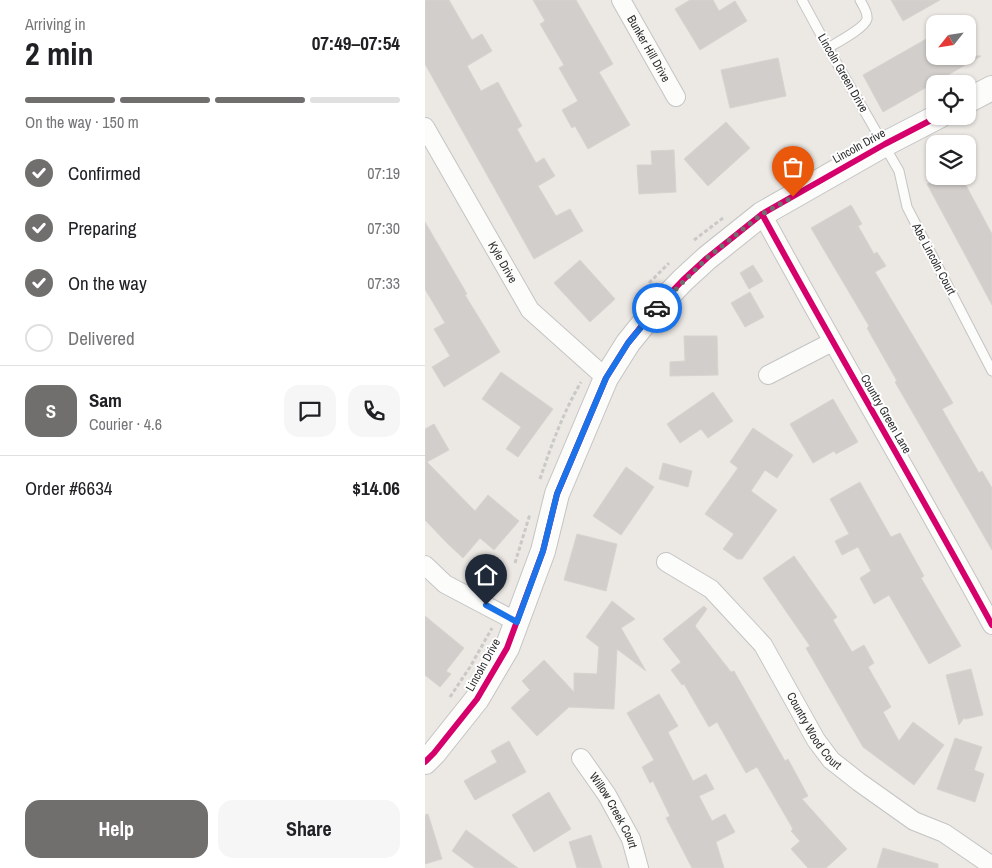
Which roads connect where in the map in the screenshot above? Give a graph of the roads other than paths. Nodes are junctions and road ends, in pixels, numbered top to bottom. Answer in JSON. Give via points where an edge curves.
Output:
{"nodes":[{"id":1,"x":621,"y":0,"type":"edge"},
{"id":2,"x":802,"y":0,"type":"edge"},
{"id":3,"x":860,"y":0,"type":"edge"},
{"id":4,"x":828,"y":48,"type":"junction"},
{"id":5,"x":992,"y":88,"type":"edge"},
{"id":6,"x":976,"y":96,"type":"edge"},
{"id":7,"x":676,"y":97,"type":"dead end"},
{"id":8,"x":926,"y":123,"type":"edge"},
{"id":9,"x":425,"y":127,"type":"edge"},
{"id":10,"x":885,"y":144,"type":"junction"},
{"id":11,"x":762,"y":214,"type":"junction"},
{"id":12,"x":832,"y":342,"type":"junction"},
{"id":13,"x":992,"y":370,"type":"edge"},
{"id":14,"x":768,"y":375,"type":"dead end"},
{"id":15,"x":595,"y":378,"type":"junction"},
{"id":16,"x":666,"y":562,"type":"dead end"},
{"id":17,"x":425,"y":565,"type":"edge"},
{"id":18,"x":517,"y":622,"type":"junction"},
{"id":19,"x":992,"y":625,"type":"edge"},
{"id":20,"x":581,"y":758,"type":"dead end"},
{"id":21,"x":425,"y":762,"type":"edge"},
{"id":22,"x":992,"y":866,"type":"edge"},
{"id":23,"x":639,"y":868,"type":"edge"}],
"edges":[{"from":1,"to":7,"type":"street","name":"Bunker Hill Drive"},
{"from":2,"to":4,"type":"lane","name":"Lincoln Green Drive"},
{"from":3,"to":4,"type":"lane","via":[[866,10],[864,25]]},
{"from":4,"to":10,"type":"lane","name":"Lincoln Green Drive"},
{"from":5,"to":6,"type":"street"},
{"from":8,"to":10,"type":"street","name":"Lincoln Drive"},
{"from":9,"to":15,"type":"street","name":"Kyle Drive","via":[[530,310]]},
{"from":10,"to":11,"type":"street","name":"Lincoln Drive"},
{"from":10,"to":13,"type":"lane","name":"Abe Lincoln Court","via":[[899,171],[907,207]]},
{"from":11,"to":12,"type":"street","name":"Country Green Lane"},
{"from":11,"to":15,"type":"street","name":"Lincoln Drive","via":[[707,258]]},
{"from":12,"to":14,"type":"street"},
{"from":12,"to":19,"type":"street","name":"Country Green Lane"},
{"from":15,"to":18,"type":"street","name":"Lincoln Drive","via":[[557,494],[543,551]]},
{"from":16,"to":22,"type":"street","name":"Country Wood Court","via":[[711,589],[763,645],[816,740],[831,760],[914,821],[944,833]]},
{"from":17,"to":18,"type":"street","via":[[445,584]]},
{"from":18,"to":21,"type":"street","name":"Lincoln Drive","via":[[507,648],[477,699]]},
{"from":20,"to":23,"type":"street","name":"Willow Creek Court","via":[[607,795],[631,839]]}]}
